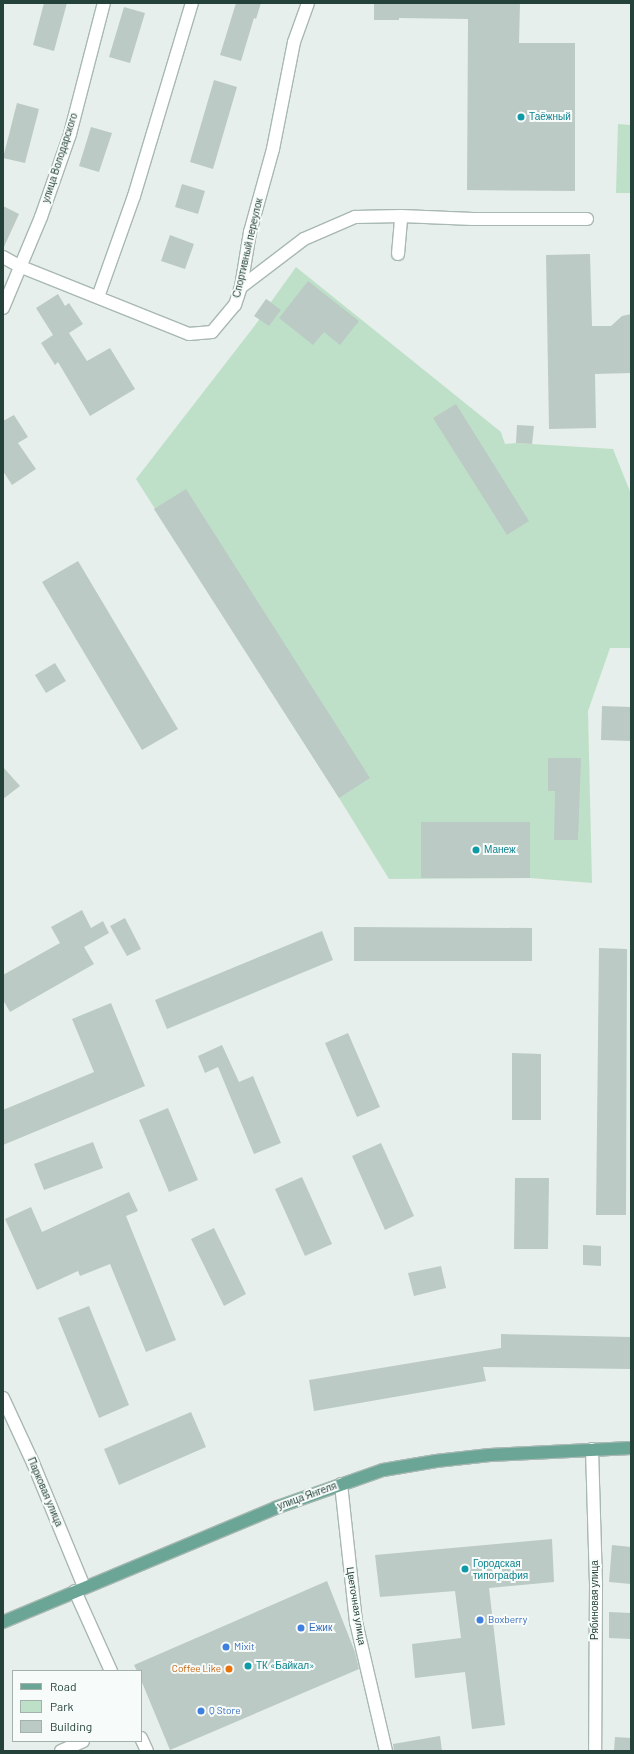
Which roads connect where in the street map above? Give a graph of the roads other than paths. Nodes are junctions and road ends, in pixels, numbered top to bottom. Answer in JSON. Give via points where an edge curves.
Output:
{"nodes":[{"id":1,"x":104,"y":3,"type":"edge"},
{"id":2,"x":192,"y":3,"type":"edge"},
{"id":3,"x":308,"y":3,"type":"edge"},
{"id":4,"x":402,"y":216,"type":"junction"},
{"id":5,"x":587,"y":219,"type":"dead end"},
{"id":6,"x":398,"y":254,"type":"dead end"},
{"id":7,"x":3,"y":257,"type":"edge"},
{"id":8,"x":19,"y":266,"type":"junction"},
{"id":9,"x":241,"y":287,"type":"junction"},
{"id":10,"x":98,"y":297,"type":"junction"},
{"id":11,"x":3,"y":308,"type":"edge"},
{"id":12,"x":3,"y":1398,"type":"edge"},
{"id":13,"x":631,"y":1448,"type":"edge"},
{"id":14,"x":592,"y":1449,"type":"junction"},
{"id":15,"x":341,"y":1484,"type":"junction"},
{"id":16,"x":80,"y":1589,"type":"junction"},
{"id":17,"x":3,"y":1622,"type":"edge"},
{"id":18,"x":111,"y":1670,"type":"edge"},
{"id":19,"x":142,"y":1740,"type":"edge"},
{"id":20,"x":81,"y":1742,"type":"edge"},
{"id":21,"x":61,"y":1751,"type":"edge"},
{"id":22,"x":147,"y":1751,"type":"edge"},
{"id":23,"x":386,"y":1751,"type":"edge"},
{"id":24,"x":595,"y":1751,"type":"edge"}],
"edges":[{"from":1,"to":8,"type":"street","name":"улица Володарского","via":[[70,134],[41,217]]},
{"from":2,"to":10,"type":"street","via":[[134,196]]},
{"from":3,"to":9,"type":"street","name":"Спортивный переулок","via":[[294,42],[273,149],[250,232]]},
{"from":4,"to":5,"type":"street","via":[[473,220]]},
{"from":4,"to":6,"type":"street"},
{"from":4,"to":9,"type":"street","via":[[355,218],[304,239]]},
{"from":7,"to":8,"type":"street","name":"Спортивный переулок"},
{"from":8,"to":10,"type":"street","name":"Спортивный переулок"},
{"from":8,"to":11,"type":"street","name":"улица Володарского"},
{"from":9,"to":10,"type":"street","name":"Спортивный переулок","via":[[235,305],[212,332],[189,334]]},
{"from":12,"to":16,"type":"street","name":"Парковая улица","via":[[33,1463]]},
{"from":13,"to":14,"type":"main road","name":"улица Янгеля"},
{"from":14,"to":15,"type":"main road","name":"улица Янгеля","via":[[436,1460],[383,1470]]},
{"from":14,"to":24,"type":"street","name":"Рябиновая улица","via":[[596,1586]]},
{"from":15,"to":16,"type":"main road","name":"улица Янгеля","via":[[233,1525]]},
{"from":15,"to":23,"type":"street","name":"Цветочная улица","via":[[356,1622]]},
{"from":16,"to":17,"type":"main road","name":"улица Янгеля"},
{"from":16,"to":18,"type":"street","name":"Парковая улица"},
{"from":19,"to":22,"type":"street"},
{"from":20,"to":21,"type":"street"}]}
